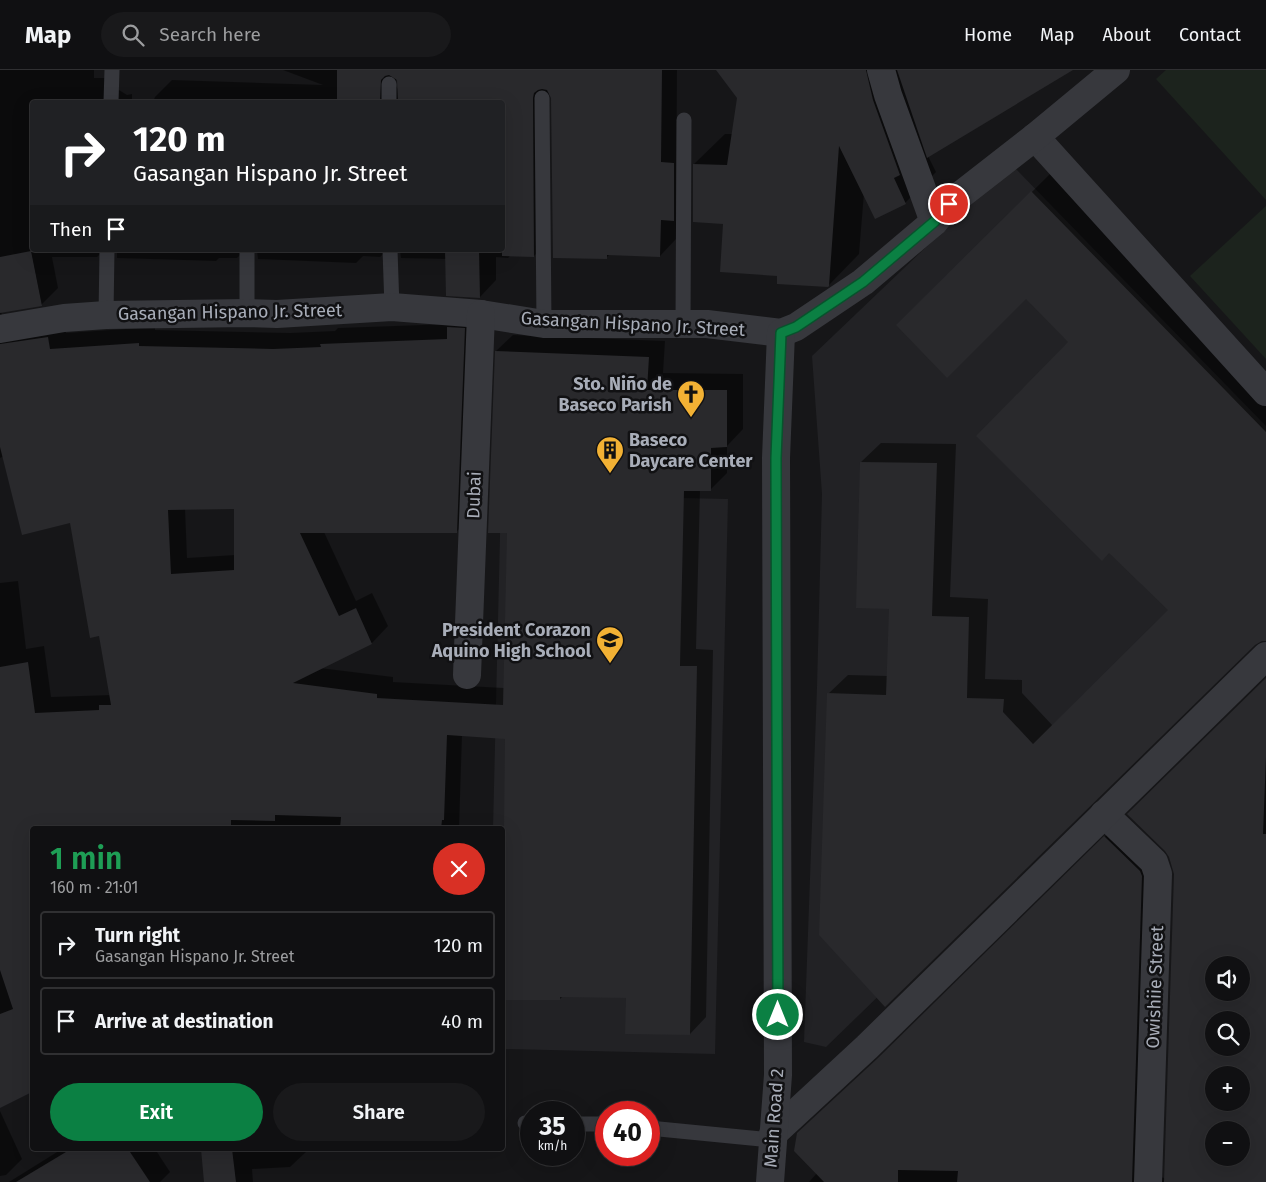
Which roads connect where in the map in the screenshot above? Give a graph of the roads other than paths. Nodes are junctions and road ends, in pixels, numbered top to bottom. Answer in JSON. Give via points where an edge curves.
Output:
{"nodes":[{"id":1,"x":112,"y":70,"type":"edge"},
{"id":2,"x":881,"y":70,"type":"edge"},
{"id":3,"x":1116,"y":70,"type":"edge"},
{"id":4,"x":389,"y":84,"type":"dead end"},
{"id":5,"x":542,"y":98,"type":"dead end"},
{"id":6,"x":111,"y":100,"type":"edge"},
{"id":7,"x":389,"y":100,"type":"edge"},
{"id":8,"x":684,"y":120,"type":"dead end"},
{"id":9,"x":1036,"y":137,"type":"junction"},
{"id":10,"x":934,"y":222,"type":"junction"},
{"id":11,"x":107,"y":252,"type":"edge"},
{"id":12,"x":247,"y":252,"type":"edge"},
{"id":13,"x":390,"y":252,"type":"edge"},
{"id":14,"x":392,"y":307,"type":"junction"},
{"id":15,"x":247,"y":313,"type":"junction"},
{"id":16,"x":481,"y":314,"type":"junction"},
{"id":17,"x":106,"y":315,"type":"junction"},
{"id":18,"x":544,"y":324,"type":"junction"},
{"id":19,"x":684,"y":324,"type":"junction"},
{"id":20,"x":0,"y":330,"type":"edge"},
{"id":21,"x":781,"y":333,"type":"junction"},
{"id":22,"x":1266,"y":392,"type":"edge"},
{"id":23,"x":1266,"y":656,"type":"edge"},
{"id":24,"x":467,"y":675,"type":"dead end"},
{"id":25,"x":1104,"y":814,"type":"junction"},
{"id":26,"x":660,"y":1129,"type":"edge"},
{"id":27,"x":772,"y":1134,"type":"junction"},
{"id":28,"x":770,"y":1182,"type":"edge"},
{"id":29,"x":1148,"y":1182,"type":"edge"}],
"edges":[{"from":1,"to":6,"type":"lane"},
{"from":2,"to":10,"type":"street"},
{"from":3,"to":9,"type":"street"},
{"from":4,"to":7,"type":"lane"},
{"from":5,"to":18,"type":"lane"},
{"from":8,"to":19,"type":"lane"},
{"from":9,"to":10,"type":"street","via":[[949,204]]},
{"from":9,"to":22,"type":"street"},
{"from":10,"to":21,"type":"street","via":[[863,282],[796,327]]},
{"from":11,"to":17,"type":"lane"},
{"from":12,"to":15,"type":"lane"},
{"from":13,"to":14,"type":"lane"},
{"from":14,"to":15,"type":"street","name":"Gasangan Hispano Jr. Street"},
{"from":14,"to":16,"type":"street","name":"Gasangan Hispano Jr. Street"},
{"from":15,"to":17,"type":"street","name":"Gasangan Hispano Jr. Street"},
{"from":16,"to":18,"type":"street","name":"Gasangan Hispano Jr. Street"},
{"from":16,"to":24,"type":"street","name":"Dubai"},
{"from":17,"to":20,"type":"street","name":"Gasangan Hispano Jr. Street","via":[[64,318]]},
{"from":18,"to":19,"type":"street","name":"Gasangan Hispano Jr. Street"},
{"from":19,"to":21,"type":"street","name":"Gasangan Hispano Jr. Street"},
{"from":21,"to":27,"type":"street","name":"Main Road 2","via":[[776,458],[778,1075]]},
{"from":23,"to":25,"type":"street"},
{"from":25,"to":27,"type":"street","via":[[867,1047]]},
{"from":25,"to":29,"type":"street","name":"Owishiie Street","via":[[1154,862],[1158,874]]},
{"from":26,"to":27,"type":"lane","via":[[761,1139]]},
{"from":27,"to":28,"type":"street","name":"Main Road 2"}]}
